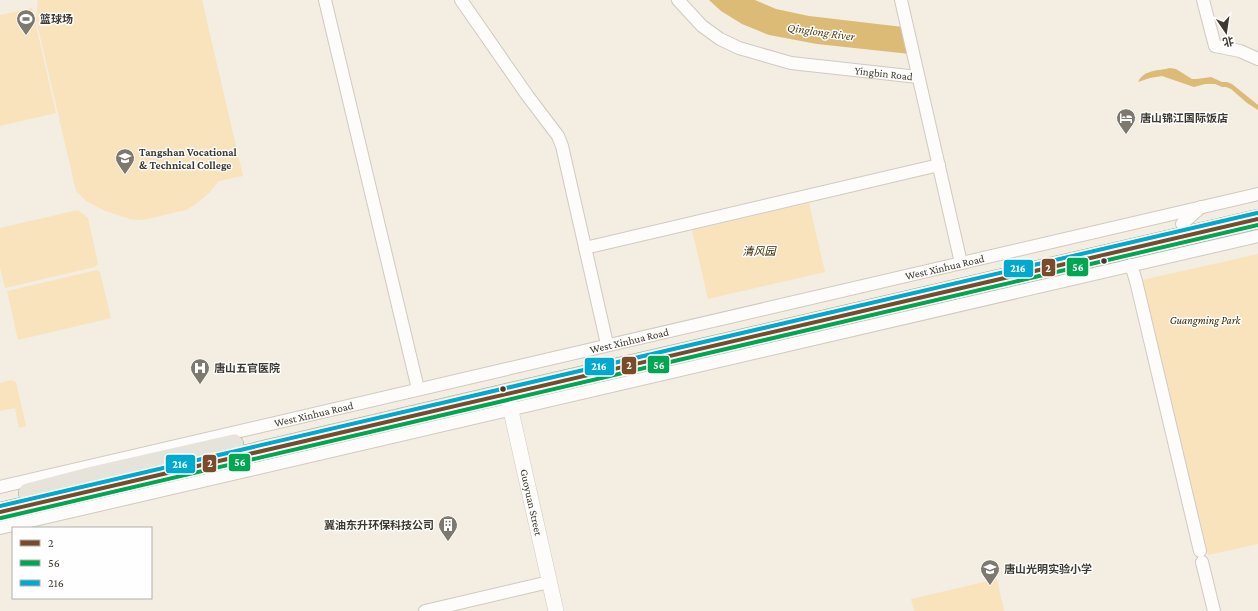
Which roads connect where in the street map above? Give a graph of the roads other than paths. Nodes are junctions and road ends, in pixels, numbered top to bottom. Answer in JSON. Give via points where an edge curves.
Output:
{"nodes":[{"id":1,"x":325,"y":0,"type":"edge"},
{"id":2,"x":461,"y":0,"type":"edge"},
{"id":3,"x":678,"y":0,"type":"edge"},
{"id":4,"x":901,"y":0,"type":"edge"},
{"id":5,"x":1203,"y":0,"type":"edge"},
{"id":6,"x":1258,"y":59,"type":"edge"},
{"id":7,"x":917,"y":71,"type":"junction"},
{"id":8,"x":939,"y":165,"type":"junction"},
{"id":9,"x":1258,"y":194,"type":"edge"},
{"id":10,"x":1202,"y":206,"type":"junction"},
{"id":11,"x":1258,"y":207,"type":"edge"},
{"id":12,"x":1258,"y":218,"type":"edge"},
{"id":13,"x":1182,"y":224,"type":"junction"},
{"id":14,"x":1258,"y":236,"type":"edge"},
{"id":15,"x":585,"y":248,"type":"junction"},
{"id":16,"x":962,"y":263,"type":"junction"},
{"id":17,"x":1131,"y":265,"type":"junction"},
{"id":18,"x":607,"y":344,"type":"junction"},
{"id":19,"x":418,"y":389,"type":"junction"},
{"id":20,"x":508,"y":402,"type":"junction"},
{"id":21,"x":0,"y":487,"type":"edge"},
{"id":22,"x":0,"y":500,"type":"edge"},
{"id":23,"x":0,"y":512,"type":"edge"},
{"id":24,"x":0,"y":528,"type":"edge"},
{"id":25,"x":549,"y":582,"type":"junction"},
{"id":26,"x":425,"y":611,"type":"edge"},
{"id":27,"x":556,"y":611,"type":"edge"},
{"id":28,"x":1214,"y":611,"type":"edge"}],
"edges":[{"from":1,"to":19,"type":"street"},
{"from":2,"to":15,"type":"street","via":[[558,136]]},
{"from":3,"to":7,"type":"street","name":"Yingbin Road","via":[[702,26],[739,48],[791,63]]},
{"from":4,"to":7,"type":"street"},
{"from":5,"to":6,"type":"street","via":[[1215,46],[1240,51]]},
{"from":7,"to":8,"type":"street","name":"Yingbin Road"},
{"from":8,"to":15,"type":"street"},
{"from":8,"to":16,"type":"street","name":"Yingbin Road"},
{"from":9,"to":10,"type":"street","name":"West Xinhua Road"},
{"from":10,"to":13,"type":"street"},
{"from":10,"to":16,"type":"street","name":"West Xinhua Road"},
{"from":11,"to":13,"type":"main road","name":"West Xinhua Road"},
{"from":12,"to":20,"type":"main road"},
{"from":13,"to":22,"type":"main road","name":"West Xinhua Road","via":[[952,280],[100,474]]},
{"from":14,"to":17,"type":"street"},
{"from":15,"to":18,"type":"street"},
{"from":16,"to":18,"type":"street","name":"West Xinhua Road"},
{"from":17,"to":20,"type":"street"},
{"from":17,"to":28,"type":"street"},
{"from":18,"to":19,"type":"street","name":"West Xinhua Road"},
{"from":19,"to":21,"type":"street","name":"West Xinhua Road"},
{"from":20,"to":23,"type":"main road"},
{"from":20,"to":24,"type":"street"},
{"from":20,"to":25,"type":"street","name":"Guoyuan Street"},
{"from":25,"to":26,"type":"street"},
{"from":25,"to":27,"type":"street","name":"Guoyuan Street"}]}
